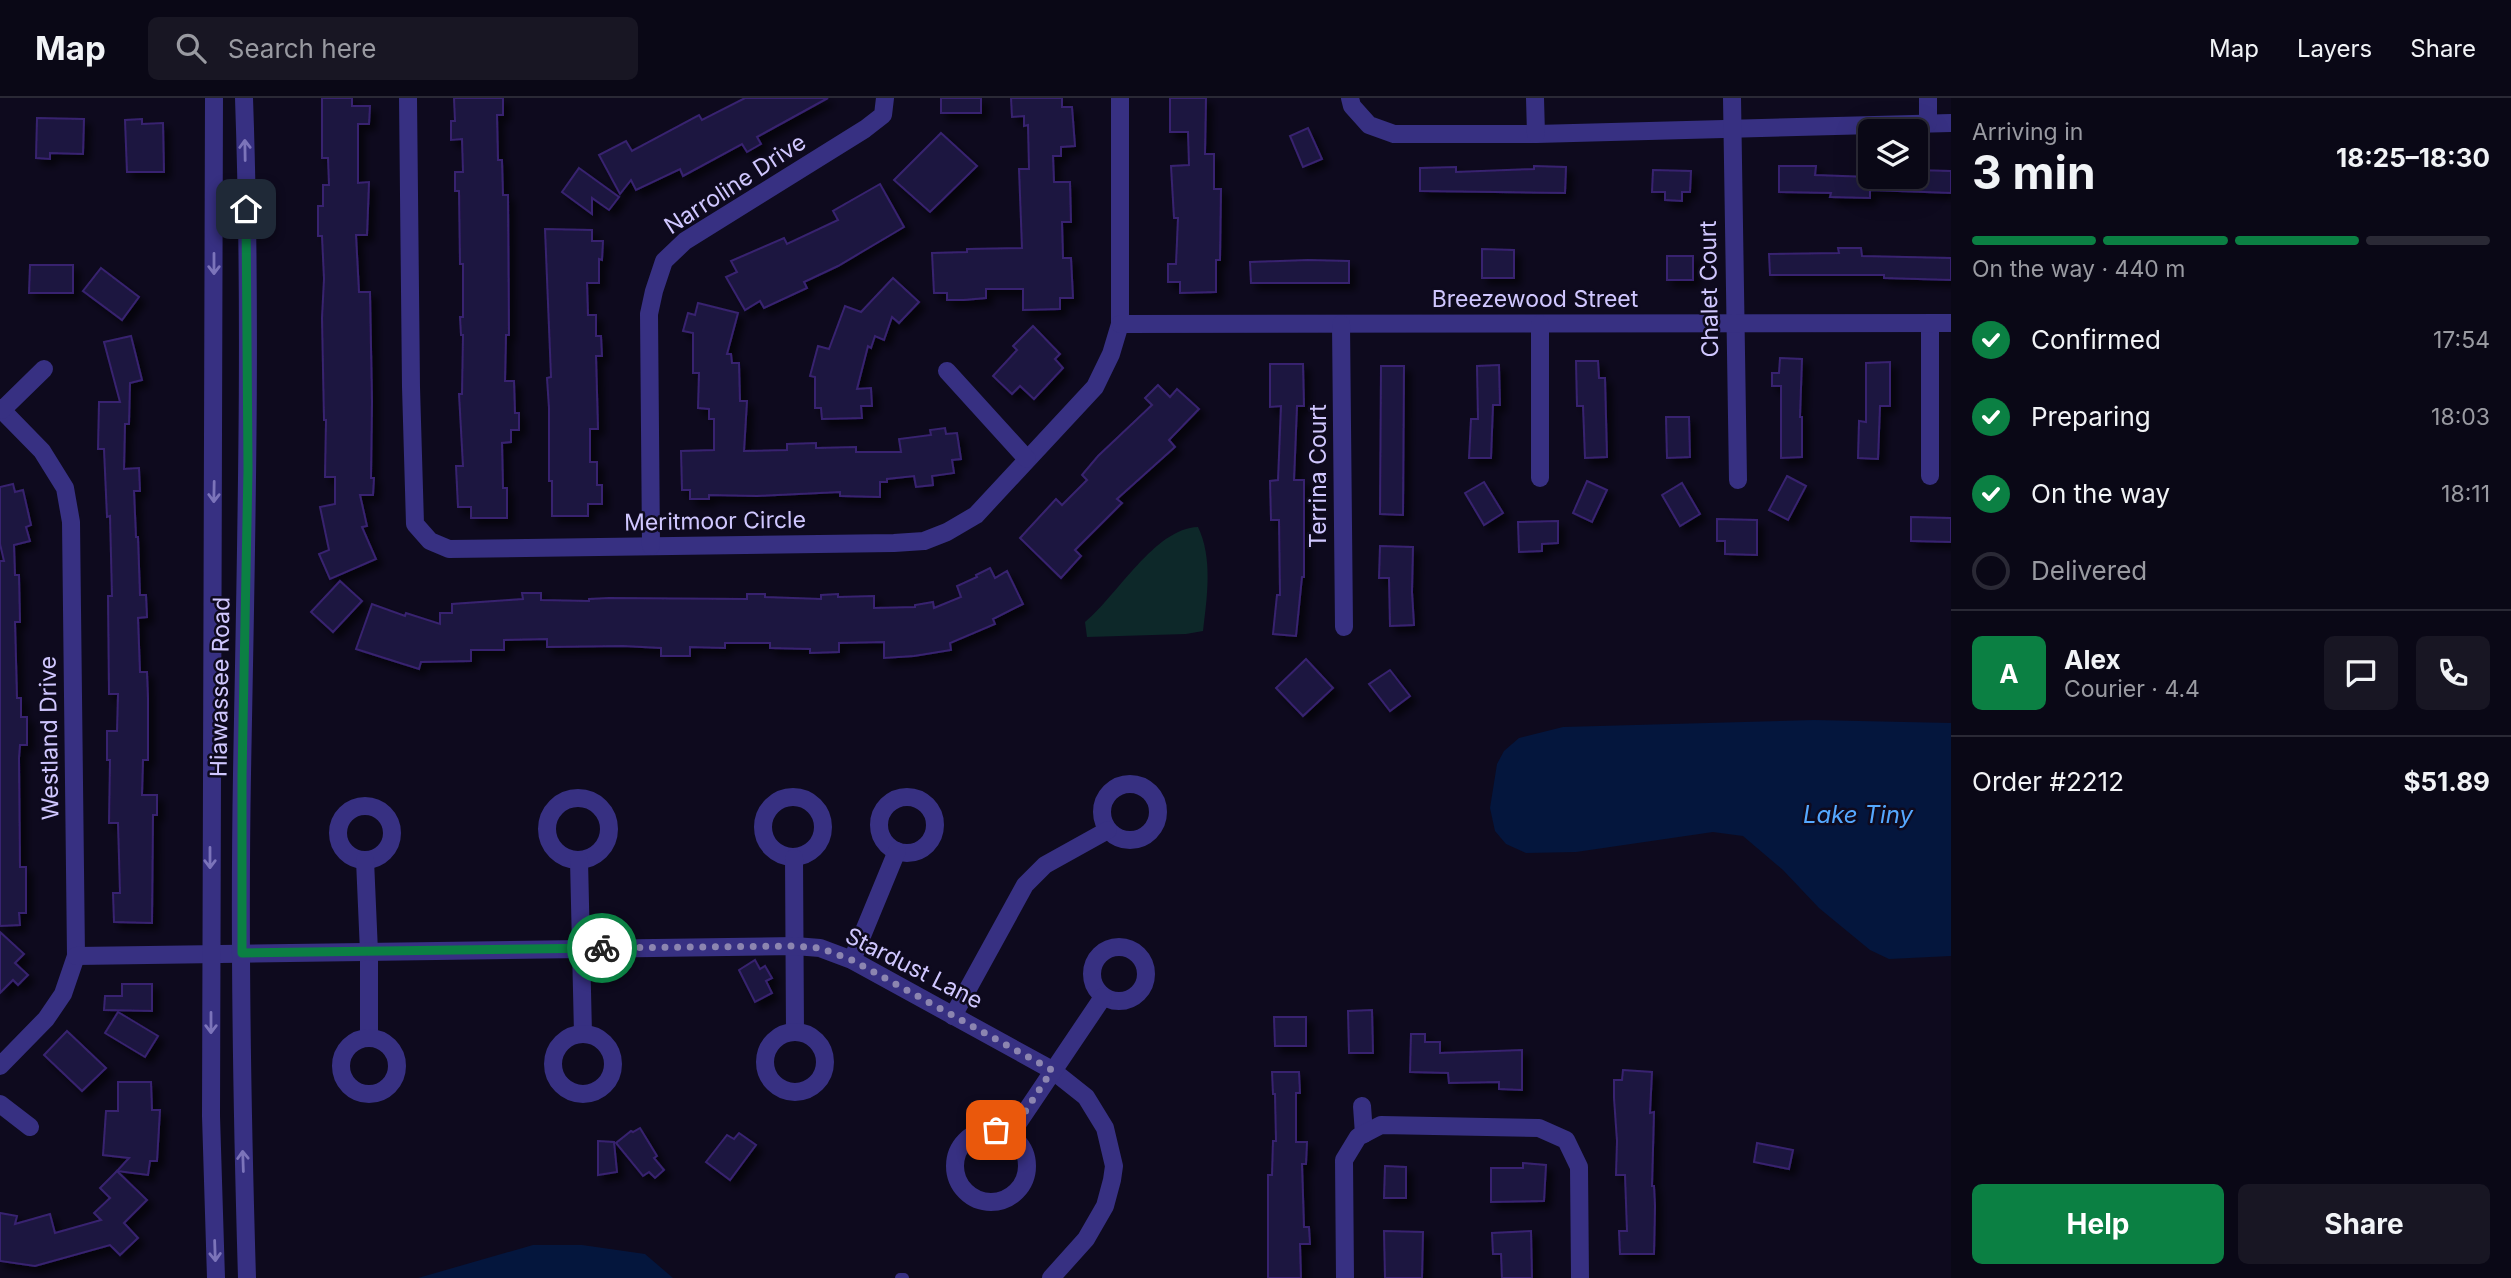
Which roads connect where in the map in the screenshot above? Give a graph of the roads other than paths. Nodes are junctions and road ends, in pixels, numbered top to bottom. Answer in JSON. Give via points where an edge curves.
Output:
{"nodes":[{"id":1,"x":214,"y":98,"type":"edge"},
{"id":2,"x":244,"y":98,"type":"edge"},
{"id":3,"x":408,"y":98,"type":"edge"},
{"id":4,"x":885,"y":98,"type":"edge"},
{"id":5,"x":1120,"y":98,"type":"edge"},
{"id":6,"x":1350,"y":98,"type":"edge"},
{"id":7,"x":1535,"y":98,"type":"edge"},
{"id":8,"x":1732,"y":98,"type":"edge"},
{"id":9,"x":1928,"y":98,"type":"edge"},
{"id":10,"x":1928,"y":119,"type":"edge"},
{"id":11,"x":1928,"y":123,"type":"edge"},
{"id":12,"x":1951,"y":123,"type":"edge"},
{"id":13,"x":1858,"y":125,"type":"edge"},
{"id":14,"x":1732,"y":128,"type":"junction"},
{"id":15,"x":1536,"y":134,"type":"junction"},
{"id":16,"x":1734,"y":323,"type":"junction"},
{"id":17,"x":1930,"y":323,"type":"junction"},
{"id":18,"x":1951,"y":323,"type":"edge"},
{"id":19,"x":1120,"y":324,"type":"junction"},
{"id":20,"x":1341,"y":324,"type":"junction"},
{"id":21,"x":1540,"y":324,"type":"junction"},
{"id":22,"x":44,"y":369,"type":"dead end"},
{"id":23,"x":947,"y":371,"type":"dead end"},
{"id":24,"x":1,"y":409,"type":"edge"},
{"id":25,"x":1027,"y":459,"type":"junction"},
{"id":26,"x":1930,"y":476,"type":"dead end"},
{"id":27,"x":1540,"y":478,"type":"dead end"},
{"id":28,"x":1738,"y":480,"type":"dead end"},
{"id":29,"x":651,"y":546,"type":"junction"},
{"id":30,"x":1344,"y":627,"type":"dead end"},
{"id":31,"x":1108,"y":830,"type":"dead end"},
{"id":32,"x":897,"y":851,"type":"dead end"},
{"id":33,"x":794,"y":858,"type":"dead end"},
{"id":34,"x":365,"y":860,"type":"dead end"},
{"id":35,"x":579,"y":860,"type":"dead end"},
{"id":36,"x":795,"y":946,"type":"junction"},
{"id":37,"x":579,"y":948,"type":"junction"},
{"id":38,"x":369,"y":951,"type":"junction"},
{"id":39,"x":242,"y":953,"type":"junction"},
{"id":40,"x":211,"y":955,"type":"junction"},
{"id":41,"x":76,"y":956,"type":"junction"},
{"id":42,"x":852,"y":960,"type":"junction"},
{"id":43,"x":1103,"y":997,"type":"dead end"},
{"id":44,"x":953,"y":1016,"type":"junction"},
{"id":45,"x":795,"y":1032,"type":"dead end"},
{"id":46,"x":583,"y":1034,"type":"dead end"},
{"id":47,"x":369,"y":1038,"type":"dead end"},
{"id":48,"x":0,"y":1066,"type":"edge"},
{"id":49,"x":1052,"y":1070,"type":"junction"},
{"id":50,"x":0,"y":1104,"type":"edge"},
{"id":51,"x":1362,"y":1105,"type":"dead end"},
{"id":52,"x":30,"y":1127,"type":"dead end"},
{"id":53,"x":1364,"y":1134,"type":"junction"},
{"id":54,"x":1010,"y":1135,"type":"junction"},
{"id":55,"x":216,"y":1278,"type":"edge"},
{"id":56,"x":247,"y":1278,"type":"edge"},
{"id":57,"x":1051,"y":1278,"type":"edge"},
{"id":58,"x":1345,"y":1278,"type":"edge"},
{"id":59,"x":1580,"y":1278,"type":"edge"}],
"edges":[{"from":1,"to":40,"type":"street","name":"Hiawassee Road","one_way":true},
{"from":39,"to":2,"type":"street","name":"Hiawassee Road","one_way":true,"via":[[248,469]]},
{"from":3,"to":29,"type":"street","name":"Meritmoor Circle","via":[[415,524],[430,541],[449,549]]},
{"from":4,"to":29,"type":"street","name":"Narroline Drive","via":[[883,115],[685,241],[664,261],[649,314]]},
{"from":5,"to":19,"type":"street","name":"Meritmoor Circle"},
{"from":6,"to":15,"type":"street","via":[[1369,125],[1394,134]]},
{"from":7,"to":15,"type":"street"},
{"from":8,"to":14,"type":"street","name":"Chalet Court"},
{"from":9,"to":10,"type":"street"},
{"from":11,"to":12,"type":"street"},
{"from":13,"to":14,"type":"street"},
{"from":14,"to":15,"type":"street"},
{"from":14,"to":16,"type":"street","name":"Chalet Court"},
{"from":16,"to":17,"type":"street","name":"Breezewood Street"},
{"from":16,"to":21,"type":"street","name":"Breezewood Street"},
{"from":16,"to":28,"type":"street","name":"Chalet Court"},
{"from":17,"to":18,"type":"street","name":"Breezewood Street"},
{"from":17,"to":26,"type":"street"},
{"from":19,"to":20,"type":"street","name":"Breezewood Street"},
{"from":19,"to":25,"type":"street","name":"Meritmoor Circle","via":[[1095,387]]},
{"from":20,"to":21,"type":"street","name":"Breezewood Street"},
{"from":20,"to":30,"type":"street","name":"Terrina Court"},
{"from":21,"to":27,"type":"street"},
{"from":22,"to":24,"type":"street"},
{"from":23,"to":25,"type":"street"},
{"from":24,"to":41,"type":"street","name":"Westland Drive","via":[[48,460],[65,488],[71,522]]},
{"from":25,"to":29,"type":"street","name":"Meritmoor Circle","via":[[976,515],[923,541]]},
{"from":31,"to":44,"type":"street","via":[[1045,865],[1025,885]]},
{"from":32,"to":42,"type":"street"},
{"from":33,"to":36,"type":"street"},
{"from":34,"to":38,"type":"street"},
{"from":35,"to":37,"type":"street"},
{"from":36,"to":37,"type":"street","name":"Stardust Lane"},
{"from":36,"to":42,"type":"street","name":"Stardust Lane","via":[[820,948]]},
{"from":36,"to":45,"type":"street"},
{"from":37,"to":38,"type":"street","name":"Stardust Lane"},
{"from":37,"to":46,"type":"street"},
{"from":38,"to":39,"type":"street","name":"Stardust Lane"},
{"from":38,"to":47,"type":"street"},
{"from":39,"to":40,"type":"street","name":"Stardust Lane"},
{"from":56,"to":39,"type":"street","name":"Hiawassee Road","one_way":true},
{"from":40,"to":41,"type":"street","name":"Stardust Lane"},
{"from":40,"to":55,"type":"street","name":"Hiawassee Road","one_way":true},
{"from":41,"to":48,"type":"street","name":"Westland Drive","via":[[63,994],[46,1019]]},
{"from":42,"to":44,"type":"street","name":"Stardust Lane"},
{"from":43,"to":49,"type":"street"},
{"from":44,"to":49,"type":"street","name":"Stardust Lane"},
{"from":49,"to":54,"type":"street"},
{"from":49,"to":57,"type":"street","name":"Stardust Lane","via":[[1086,1097],[1105,1128],[1114,1166],[1105,1206],[1086,1240]]},
{"from":50,"to":52,"type":"street"},
{"from":51,"to":53,"type":"street"},
{"from":53,"to":58,"type":"street","via":[[1344,1160]]},
{"from":53,"to":59,"type":"street","via":[[1381,1125],[1539,1128],[1566,1140],[1579,1167]]},
{"from":54,"to":54,"type":"street","via":[[982,1130],[960,1147],[955,1174],[971,1197],[999,1201],[1021,1185],[1026,1158]]}]}
